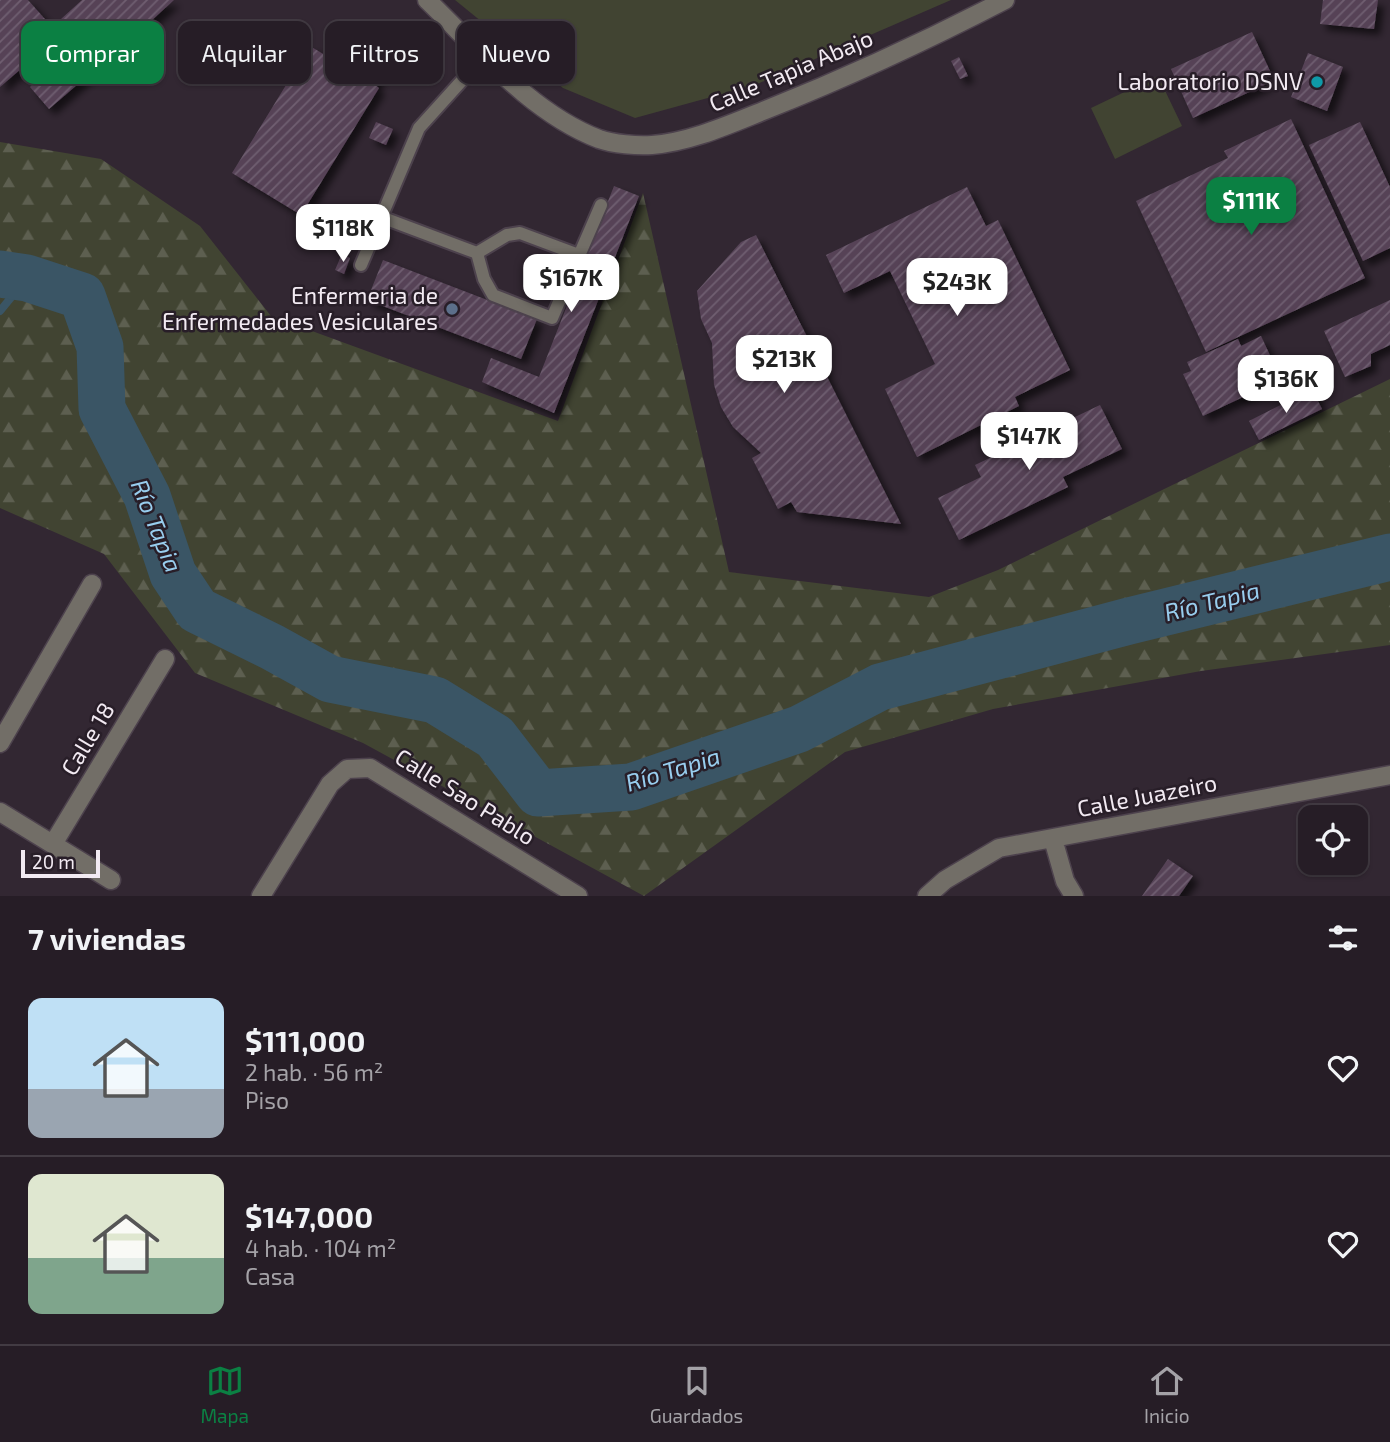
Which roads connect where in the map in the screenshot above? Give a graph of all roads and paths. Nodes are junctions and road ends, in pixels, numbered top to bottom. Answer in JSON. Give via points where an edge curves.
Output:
{"nodes":[{"id":1,"x":427,"y":0,"type":"edge"},
{"id":2,"x":1005,"y":0,"type":"edge"},
{"id":3,"x":457,"y":28,"type":"edge"},
{"id":4,"x":459,"y":84,"type":"edge"},
{"id":5,"x":515,"y":84,"type":"edge"},
{"id":6,"x":601,"y":205,"type":"dead end"},
{"id":7,"x":381,"y":217,"type":"junction"},
{"id":8,"x":477,"y":253,"type":"junction"},
{"id":9,"x":579,"y":255,"type":"junction"},
{"id":10,"x":361,"y":265,"type":"dead end"},
{"id":11,"x":92,"y":584,"type":"dead end"},
{"id":12,"x":165,"y":659,"type":"dead end"},
{"id":13,"x":0,"y":743,"type":"edge"},
{"id":14,"x":1390,"y":775,"type":"edge"},
{"id":15,"x":0,"y":812,"type":"edge"},
{"id":16,"x":1053,"y":839,"type":"junction"},
{"id":17,"x":53,"y":844,"type":"junction"},
{"id":18,"x":111,"y":880,"type":"dead end"},
{"id":19,"x":261,"y":896,"type":"edge"},
{"id":20,"x":578,"y":896,"type":"edge"},
{"id":21,"x":927,"y":896,"type":"edge"},
{"id":22,"x":1074,"y":896,"type":"edge"}],
"edges":[{"from":1,"to":3,"type":"street","name":"Calle Tapia Abajo"},
{"from":2,"to":5,"type":"street","name":"Calle Tapia Abajo","via":[[822,88],[710,132],[651,145],[603,140],[567,124]]},
{"from":4,"to":7,"type":"lane","via":[[419,128]]},
{"from":6,"to":9,"type":"lane"},
{"from":7,"to":8,"type":"lane"},
{"from":7,"to":10,"type":"lane"},
{"from":8,"to":9,"type":"lane","via":[[507,235],[520,233]]},
{"from":8,"to":9,"type":"lane","via":[[493,295],[552,318]]},
{"from":11,"to":13,"type":"street"},
{"from":12,"to":17,"type":"street","name":"Calle 18"},
{"from":14,"to":16,"type":"street","name":"Calle Juazeiro"},
{"from":15,"to":17,"type":"street"},
{"from":16,"to":21,"type":"street","name":"Calle Juazeiro","via":[[999,848]]},
{"from":16,"to":22,"type":"street"},
{"from":17,"to":18,"type":"street"},
{"from":19,"to":20,"type":"street","name":"Calle Sao Pablo","via":[[330,784],[347,769],[370,768]]}]}
